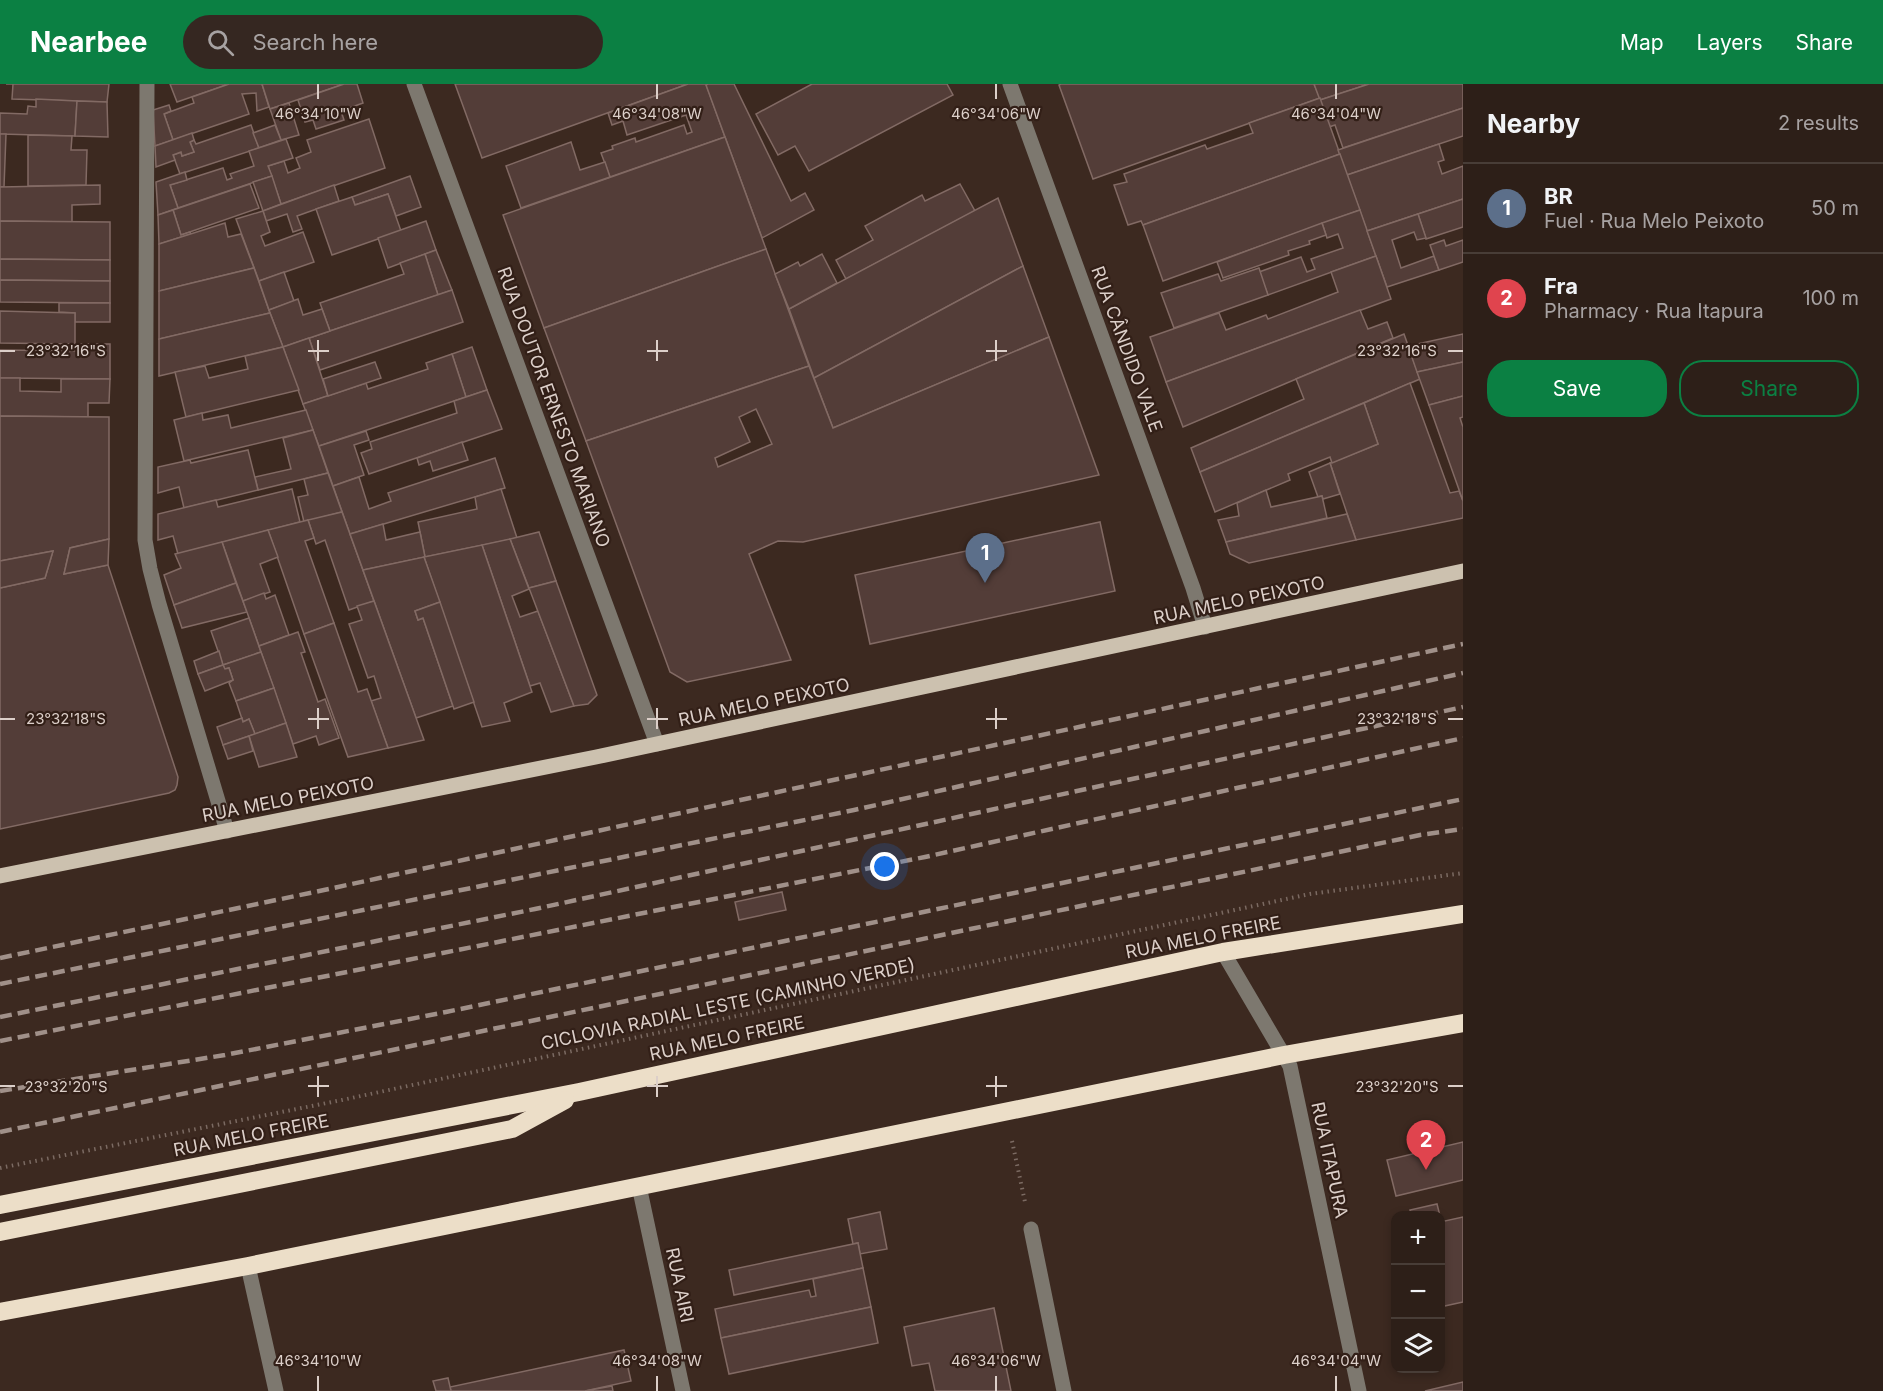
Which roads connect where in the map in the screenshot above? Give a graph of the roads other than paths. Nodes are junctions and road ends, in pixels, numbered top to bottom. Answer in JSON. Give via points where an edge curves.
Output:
{"nodes":[{"id":1,"x":147,"y":84,"type":"edge"},
{"id":2,"x":414,"y":84,"type":"edge"},
{"id":3,"x":1010,"y":84,"type":"edge"},
{"id":4,"x":1463,"y":571,"type":"edge"},
{"id":5,"x":1205,"y":627,"type":"junction"},
{"id":6,"x":657,"y":744,"type":"junction"},
{"id":7,"x":226,"y":831,"type":"junction"},
{"id":8,"x":0,"y":876,"type":"edge"},
{"id":9,"x":1463,"y":914,"type":"edge"},
{"id":10,"x":1222,"y":952,"type":"junction"},
{"id":11,"x":1463,"y":1023,"type":"edge"},
{"id":12,"x":1284,"y":1055,"type":"junction"},
{"id":13,"x":579,"y":1092,"type":"junction"},
{"id":14,"x":639,"y":1186,"type":"junction"},
{"id":15,"x":0,"y":1205,"type":"edge"},
{"id":16,"x":1031,"y":1229,"type":"road end"},
{"id":17,"x":0,"y":1232,"type":"edge"},
{"id":18,"x":248,"y":1266,"type":"junction"},
{"id":19,"x":0,"y":1312,"type":"edge"},
{"id":20,"x":276,"y":1391,"type":"edge"},
{"id":21,"x":683,"y":1391,"type":"edge"},
{"id":22,"x":1064,"y":1391,"type":"edge"},
{"id":23,"x":1359,"y":1391,"type":"edge"}],
"edges":[{"from":1,"to":7,"type":"street","via":[[145,540],[157,596]]},
{"from":2,"to":6,"type":"street","name":"RUA DOUTOR ERNESTO MARIANO"},
{"from":3,"to":5,"type":"street","name":"RUA CÂNDIDO VALE"},
{"from":4,"to":5,"type":"main road","name":"RUA MELO PEIXOTO"},
{"from":5,"to":6,"type":"main road","name":"RUA MELO PEIXOTO"},
{"from":6,"to":7,"type":"main road","name":"RUA MELO PEIXOTO"},
{"from":7,"to":8,"type":"main road","name":"RUA MELO PEIXOTO"},
{"from":9,"to":10,"type":"highway","name":"RUA MELO FREIRE"},
{"from":10,"to":12,"type":"street","name":"RUA ITAPURA"},
{"from":10,"to":13,"type":"highway","name":"RUA MELO FREIRE"},
{"from":11,"to":12,"type":"highway"},
{"from":12,"to":14,"type":"highway"},
{"from":12,"to":23,"type":"street","name":"RUA ITAPURA","via":[[1290,1066]]},
{"from":13,"to":15,"type":"highway","name":"RUA MELO FREIRE"},
{"from":13,"to":17,"type":"highway","via":[[512,1129]]},
{"from":14,"to":18,"type":"highway"},
{"from":14,"to":21,"type":"street","name":"RUA AIRI"},
{"from":16,"to":22,"type":"street"},
{"from":18,"to":19,"type":"highway"},
{"from":18,"to":20,"type":"street"}]}
